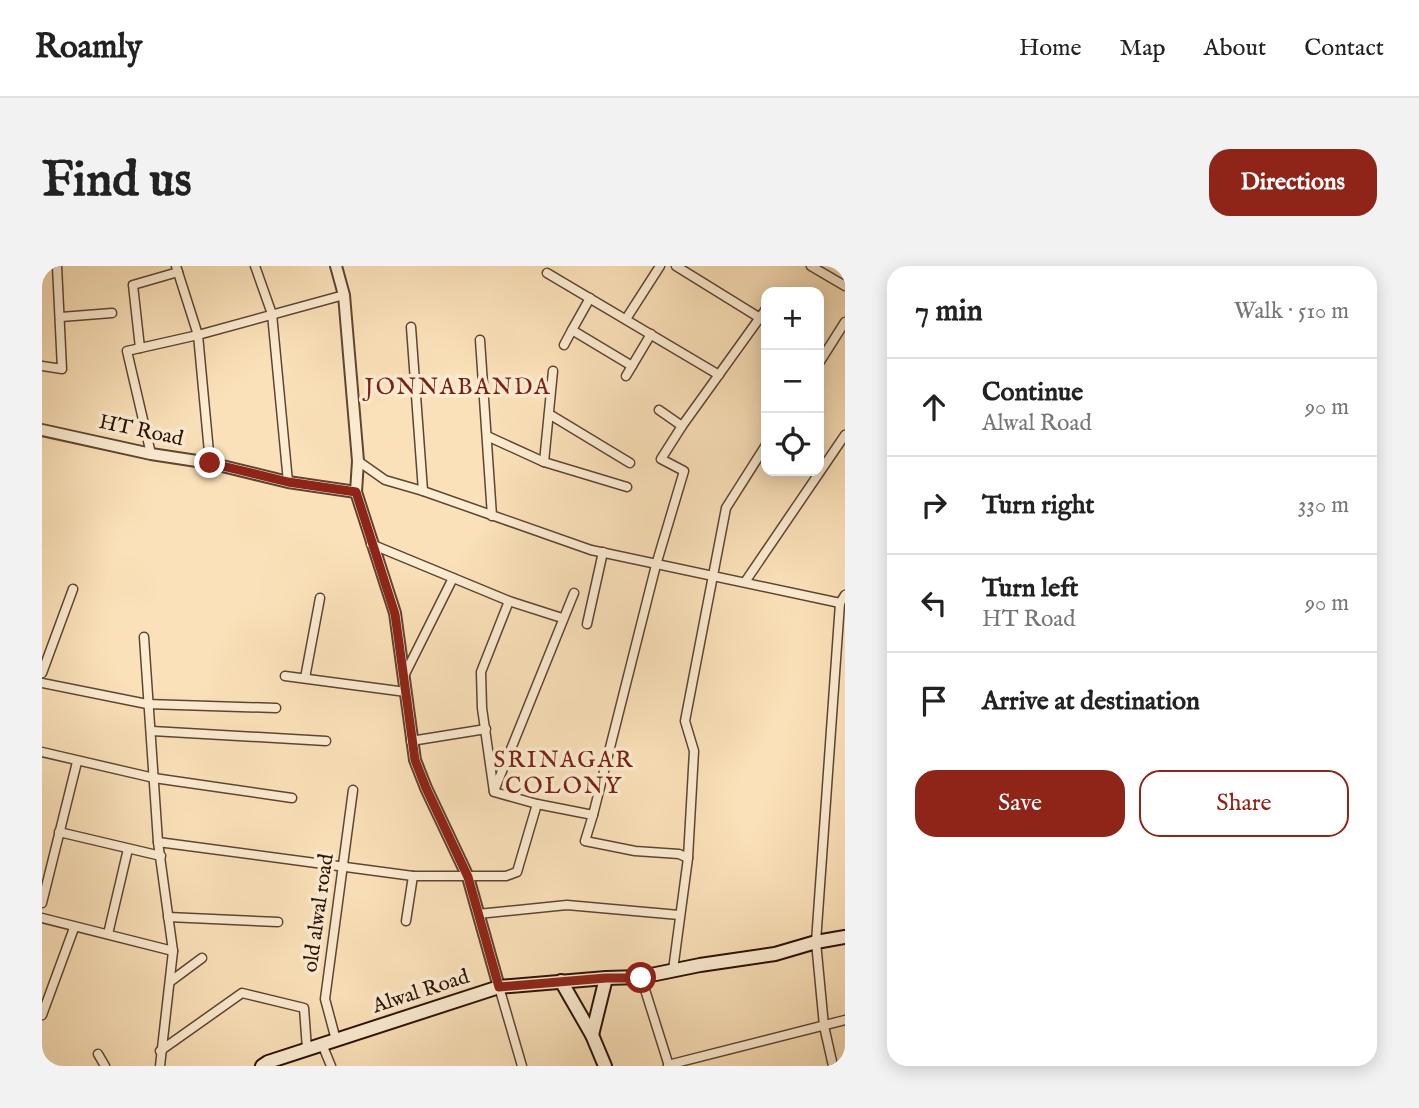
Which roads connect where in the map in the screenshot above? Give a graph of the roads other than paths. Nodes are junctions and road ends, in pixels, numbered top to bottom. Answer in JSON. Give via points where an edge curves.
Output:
{"nodes":[{"id":1,"x":57,"y":266,"type":"edge"},
{"id":2,"x":254,"y":266,"type":"edge"},
{"id":3,"x":336,"y":266,"type":"edge"},
{"id":4,"x":660,"y":266,"type":"edge"},
{"id":5,"x":676,"y":266,"type":"edge"},
{"id":6,"x":811,"y":266,"type":"edge"},
{"id":7,"x":177,"y":269,"type":"edge"},
{"id":8,"x":547,"y":273,"type":"dead end"},
{"id":9,"x":845,"y":286,"type":"edge"},
{"id":10,"x":344,"y":295,"type":"junction"},
{"id":11,"x":590,"y":298,"type":"junction"},
{"id":12,"x":112,"y":313,"type":"dead end"},
{"id":13,"x":272,"y":314,"type":"junction"},
{"id":14,"x":61,"y":317,"type":"junction"},
{"id":15,"x":760,"y":318,"type":"joint"},
{"id":16,"x":626,"y":319,"type":"junction"},
{"id":17,"x":845,"y":322,"type":"edge"},
{"id":18,"x":411,"y":327,"type":"dead end"},
{"id":19,"x":572,"y":330,"type":"junction"},
{"id":20,"x":651,"y":334,"type":"junction"},
{"id":21,"x":198,"y":335,"type":"junction"},
{"id":22,"x":480,"y":341,"type":"dead end"},
{"id":23,"x":564,"y":345,"type":"dead end"},
{"id":24,"x":140,"y":348,"type":"junction"},
{"id":25,"x":824,"y":355,"type":"edge"},
{"id":26,"x":42,"y":366,"type":"edge"},
{"id":27,"x":632,"y":366,"type":"junction"},
{"id":28,"x":553,"y":371,"type":"dead end"},
{"id":29,"x":719,"y":375,"type":"junction"},
{"id":30,"x":626,"y":376,"type":"dead end"},
{"id":31,"x":659,"y":410,"type":"dead end"},
{"id":32,"x":549,"y":414,"type":"junction"},
{"id":33,"x":682,"y":426,"type":"junction"},
{"id":34,"x":42,"y":430,"type":"edge"},
{"id":35,"x":845,"y":435,"type":"edge"},
{"id":36,"x":487,"y":436,"type":"junction"},
{"id":37,"x":761,"y":453,"type":"edge"},
{"id":38,"x":151,"y":454,"type":"junction"},
{"id":39,"x":358,"y":461,"type":"junction"},
{"id":40,"x":544,"y":462,"type":"junction"},
{"id":41,"x":210,"y":463,"type":"junction"},
{"id":42,"x":630,"y":463,"type":"dead end"},
{"id":43,"x":288,"y":482,"type":"junction"},
{"id":44,"x":627,"y":487,"type":"dead end"},
{"id":45,"x":423,"y":491,"type":"junction"},
{"id":46,"x":356,"y":492,"type":"junction"},
{"id":47,"x":492,"y":516,"type":"junction"},
{"id":48,"x":371,"y":544,"type":"junction"},
{"id":49,"x":603,"y":552,"type":"junction"},
{"id":50,"x":656,"y":565,"type":"junction"},
{"id":51,"x":712,"y":576,"type":"junction"},
{"id":52,"x":453,"y":578,"type":"junction"},
{"id":53,"x":745,"y":582,"type":"junction"},
{"id":54,"x":73,"y":589,"type":"dead end"},
{"id":55,"x":574,"y":593,"type":"dead end"},
{"id":56,"x":320,"y":598,"type":"dead end"},
{"id":57,"x":843,"y":599,"type":"edge"},
{"id":58,"x":509,"y":601,"type":"junction"},
{"id":59,"x":562,"y":618,"type":"junction"},
{"id":60,"x":587,"y":624,"type":"dead end"},
{"id":61,"x":144,"y":637,"type":"dead end"},
{"id":62,"x":42,"y":673,"type":"edge"},
{"id":63,"x":285,"y":676,"type":"dead end"},
{"id":64,"x":305,"y":678,"type":"junction"},
{"id":65,"x":403,"y":679,"type":"junction"},
{"id":66,"x":42,"y":683,"type":"edge"},
{"id":67,"x":406,"y":692,"type":"junction"},
{"id":68,"x":147,"y":704,"type":"junction"},
{"id":69,"x":276,"y":708,"type":"dead end"},
{"id":70,"x":486,"y":729,"type":"junction"},
{"id":71,"x":152,"y":731,"type":"junction"},
{"id":72,"x":326,"y":741,"type":"dead end"},
{"id":73,"x":411,"y":741,"type":"junction"},
{"id":74,"x":42,"y":752,"type":"edge"},
{"id":75,"x":77,"y":762,"type":"junction"},
{"id":76,"x":154,"y":778,"type":"junction"},
{"id":77,"x":353,"y":790,"type":"dead end"},
{"id":78,"x":494,"y":792,"type":"junction"},
{"id":79,"x":292,"y":798,"type":"dead end"},
{"id":80,"x":537,"y":804,"type":"junction"},
{"id":81,"x":593,"y":816,"type":"junction"},
{"id":82,"x":59,"y":832,"type":"junction"},
{"id":83,"x":158,"y":842,"type":"junction"},
{"id":84,"x":128,"y":849,"type":"junction"},
{"id":85,"x":161,"y":856,"type":"junction"},
{"id":86,"x":688,"y":858,"type":"junction"},
{"id":87,"x":343,"y":867,"type":"junction"},
{"id":88,"x":413,"y":876,"type":"junction"},
{"id":89,"x":468,"y":877,"type":"junction"},
{"id":90,"x":42,"y":903,"type":"edge"},
{"id":91,"x":478,"y":914,"type":"junction"},
{"id":92,"x":679,"y":915,"type":"junction"},
{"id":93,"x":168,"y":917,"type":"junction"},
{"id":94,"x":42,"y":918,"type":"edge"},
{"id":95,"x":278,"y":922,"type":"dead end"},
{"id":96,"x":407,"y":922,"type":"dead end"},
{"id":97,"x":74,"y":928,"type":"junction"},
{"id":98,"x":108,"y":934,"type":"junction"},
{"id":99,"x":845,"y":937,"type":"edge"},
{"id":100,"x":816,"y":942,"type":"junction"},
{"id":101,"x":173,"y":951,"type":"junction"},
{"id":102,"x":202,"y":958,"type":"dead end"},
{"id":103,"x":674,"y":970,"type":"junction"},
{"id":104,"x":606,"y":978,"type":"junction"},
{"id":105,"x":641,"y":978,"type":"junction"},
{"id":106,"x":171,"y":981,"type":"junction"},
{"id":107,"x":561,"y":981,"type":"junction"},
{"id":108,"x":499,"y":987,"type":"junction"},
{"id":109,"x":42,"y":1015,"type":"edge"},
{"id":110,"x":845,"y":1020,"type":"edge"},
{"id":111,"x":824,"y":1026,"type":"junction"},
{"id":112,"x":592,"y":1035,"type":"junction"},
{"id":113,"x":336,"y":1040,"type":"junction"},
{"id":114,"x":322,"y":1044,"type":"junction"},
{"id":115,"x":307,"y":1049,"type":"junction"},
{"id":116,"x":160,"y":1051,"type":"junction"},
{"id":117,"x":98,"y":1054,"type":"dead end"},
{"id":118,"x":105,"y":1066,"type":"edge"},
{"id":119,"x":160,"y":1066,"type":"edge"},
{"id":120,"x":262,"y":1066,"type":"edge"},
{"id":121,"x":331,"y":1066,"type":"edge"},
{"id":122,"x":522,"y":1066,"type":"edge"},
{"id":123,"x":605,"y":1066,"type":"edge"},
{"id":124,"x":669,"y":1066,"type":"edge"},
{"id":125,"x":833,"y":1066,"type":"edge"}],
"edges":[{"from":1,"to":14,"type":"street"},
{"from":2,"to":13,"type":"street"},
{"from":3,"to":10,"type":"street"},
{"from":4,"to":16,"type":"street"},
{"from":5,"to":15,"type":"street"},
{"from":6,"to":9,"type":"street"},
{"from":7,"to":21,"type":"street"},
{"from":7,"to":24,"type":"street","via":[[133,285]]},
{"from":8,"to":11,"type":"street"},
{"from":10,"to":13,"type":"street"},
{"from":10,"to":39,"type":"street"},
{"from":11,"to":16,"type":"street"},
{"from":11,"to":19,"type":"street"},
{"from":12,"to":14,"type":"street"},
{"from":13,"to":21,"type":"street"},
{"from":13,"to":43,"type":"street"},
{"from":14,"to":26,"type":"street","via":[[62,369]]},
{"from":15,"to":29,"type":"street"},
{"from":16,"to":20,"type":"street"},
{"from":17,"to":25,"type":"street"},
{"from":18,"to":45,"type":"street"},
{"from":19,"to":23,"type":"street"},
{"from":19,"to":27,"type":"street"},
{"from":20,"to":27,"type":"street"},
{"from":20,"to":29,"type":"street"},
{"from":21,"to":24,"type":"street"},
{"from":21,"to":41,"type":"street"},
{"from":22,"to":36,"type":"street"},
{"from":24,"to":38,"type":"street","via":[[127,351]]},
{"from":27,"to":30,"type":"street"},
{"from":28,"to":32,"type":"street"},
{"from":29,"to":33,"type":"street"},
{"from":31,"to":33,"type":"street"},
{"from":32,"to":40,"type":"street"},
{"from":32,"to":42,"type":"street"},
{"from":33,"to":50,"type":"street","via":[[661,459],[684,471]]},
{"from":34,"to":38,"type":"street","name":"HT Road"},
{"from":35,"to":53,"type":"street"},
{"from":36,"to":40,"type":"street"},
{"from":36,"to":47,"type":"street"},
{"from":37,"to":51,"type":"street","via":[[726,508]]},
{"from":38,"to":41,"type":"street","name":"HT Road"},
{"from":39,"to":45,"type":"street","via":[[385,480]]},
{"from":39,"to":46,"type":"street"},
{"from":40,"to":44,"type":"street"},
{"from":41,"to":43,"type":"street","name":"HT Road"},
{"from":43,"to":46,"type":"street","name":"HT Road"},
{"from":45,"to":47,"type":"street"},
{"from":46,"to":48,"type":"street"},
{"from":47,"to":49,"type":"street"},
{"from":48,"to":52,"type":"street"},
{"from":48,"to":65,"type":"street","via":[[395,614]]},
{"from":49,"to":50,"type":"street"},
{"from":49,"to":60,"type":"street"},
{"from":50,"to":51,"type":"street"},
{"from":50,"to":81,"type":"street"},
{"from":51,"to":53,"type":"street"},
{"from":51,"to":86,"type":"street","via":[[685,721],[694,751]]},
{"from":52,"to":58,"type":"street"},
{"from":52,"to":65,"type":"street"},
{"from":53,"to":57,"type":"street"},
{"from":54,"to":62,"type":"street"},
{"from":55,"to":59,"type":"street"},
{"from":56,"to":64,"type":"street"},
{"from":57,"to":100,"type":"street"},
{"from":58,"to":59,"type":"street"},
{"from":58,"to":70,"type":"street","via":[[481,672]]},
{"from":59,"to":78,"type":"street"},
{"from":61,"to":68,"type":"street"},
{"from":63,"to":64,"type":"street"},
{"from":64,"to":67,"type":"street"},
{"from":65,"to":67,"type":"street"},
{"from":66,"to":68,"type":"street"},
{"from":67,"to":73,"type":"street"},
{"from":68,"to":69,"type":"street"},
{"from":68,"to":71,"type":"street"},
{"from":70,"to":73,"type":"street"},
{"from":70,"to":78,"type":"street"},
{"from":71,"to":72,"type":"street"},
{"from":71,"to":76,"type":"street"},
{"from":73,"to":89,"type":"street","via":[[426,788]]},
{"from":74,"to":75,"type":"street"},
{"from":75,"to":76,"type":"street"},
{"from":75,"to":82,"type":"street"},
{"from":76,"to":79,"type":"street"},
{"from":76,"to":83,"type":"street"},
{"from":77,"to":87,"type":"street","name":"old alwal road"},
{"from":78,"to":80,"type":"street"},
{"from":80,"to":81,"type":"street"},
{"from":80,"to":89,"type":"street","via":[[517,872]]},
{"from":81,"to":86,"type":"street","via":[[585,841]]},
{"from":82,"to":84,"type":"street"},
{"from":82,"to":90,"type":"street"},
{"from":83,"to":85,"type":"street"},
{"from":83,"to":87,"type":"street"},
{"from":84,"to":85,"type":"street"},
{"from":84,"to":98,"type":"street"},
{"from":85,"to":93,"type":"street"},
{"from":86,"to":92,"type":"street"},
{"from":87,"to":88,"type":"street"},
{"from":87,"to":113,"type":"street","name":"old alwal road","via":[[325,999]]},
{"from":88,"to":89,"type":"street"},
{"from":88,"to":96,"type":"street"},
{"from":89,"to":91,"type":"street"},
{"from":91,"to":92,"type":"street","via":[[567,905]]},
{"from":91,"to":108,"type":"street"},
{"from":92,"to":103,"type":"street"},
{"from":93,"to":95,"type":"street"},
{"from":93,"to":101,"type":"street"},
{"from":94,"to":97,"type":"street"},
{"from":97,"to":98,"type":"street"},
{"from":97,"to":109,"type":"street"},
{"from":98,"to":101,"type":"street"},
{"from":99,"to":100,"type":"main road","name":"Alwal Road"},
{"from":100,"to":103,"type":"main road","name":"Alwal Road","via":[[775,954]]},
{"from":100,"to":111,"type":"street"},
{"from":101,"to":106,"type":"street"},
{"from":102,"to":106,"type":"street"},
{"from":103,"to":105,"type":"main road","name":"Alwal Road"},
{"from":104,"to":105,"type":"main road","name":"Alwal Road"},
{"from":104,"to":107,"type":"main road","name":"Alwal Road"},
{"from":104,"to":112,"type":"main road"},
{"from":105,"to":124,"type":"street"},
{"from":106,"to":116,"type":"street"},
{"from":107,"to":108,"type":"main road","name":"Alwal Road"},
{"from":107,"to":112,"type":"main road"},
{"from":108,"to":113,"type":"main road","name":"Alwal Road"},
{"from":108,"to":122,"type":"street"},
{"from":110,"to":111,"type":"street"},
{"from":111,"to":124,"type":"street"},
{"from":111,"to":125,"type":"street"},
{"from":112,"to":123,"type":"main road"},
{"from":113,"to":114,"type":"main road","name":"Alwal Road"},
{"from":114,"to":115,"type":"main road","name":"Alwal Road"},
{"from":114,"to":121,"type":"street"},
{"from":115,"to":116,"type":"street","via":[[304,1008],[242,993]]},
{"from":115,"to":120,"type":"main road","name":"Alwal Road"},
{"from":116,"to":119,"type":"street"},
{"from":117,"to":118,"type":"street"}]}
